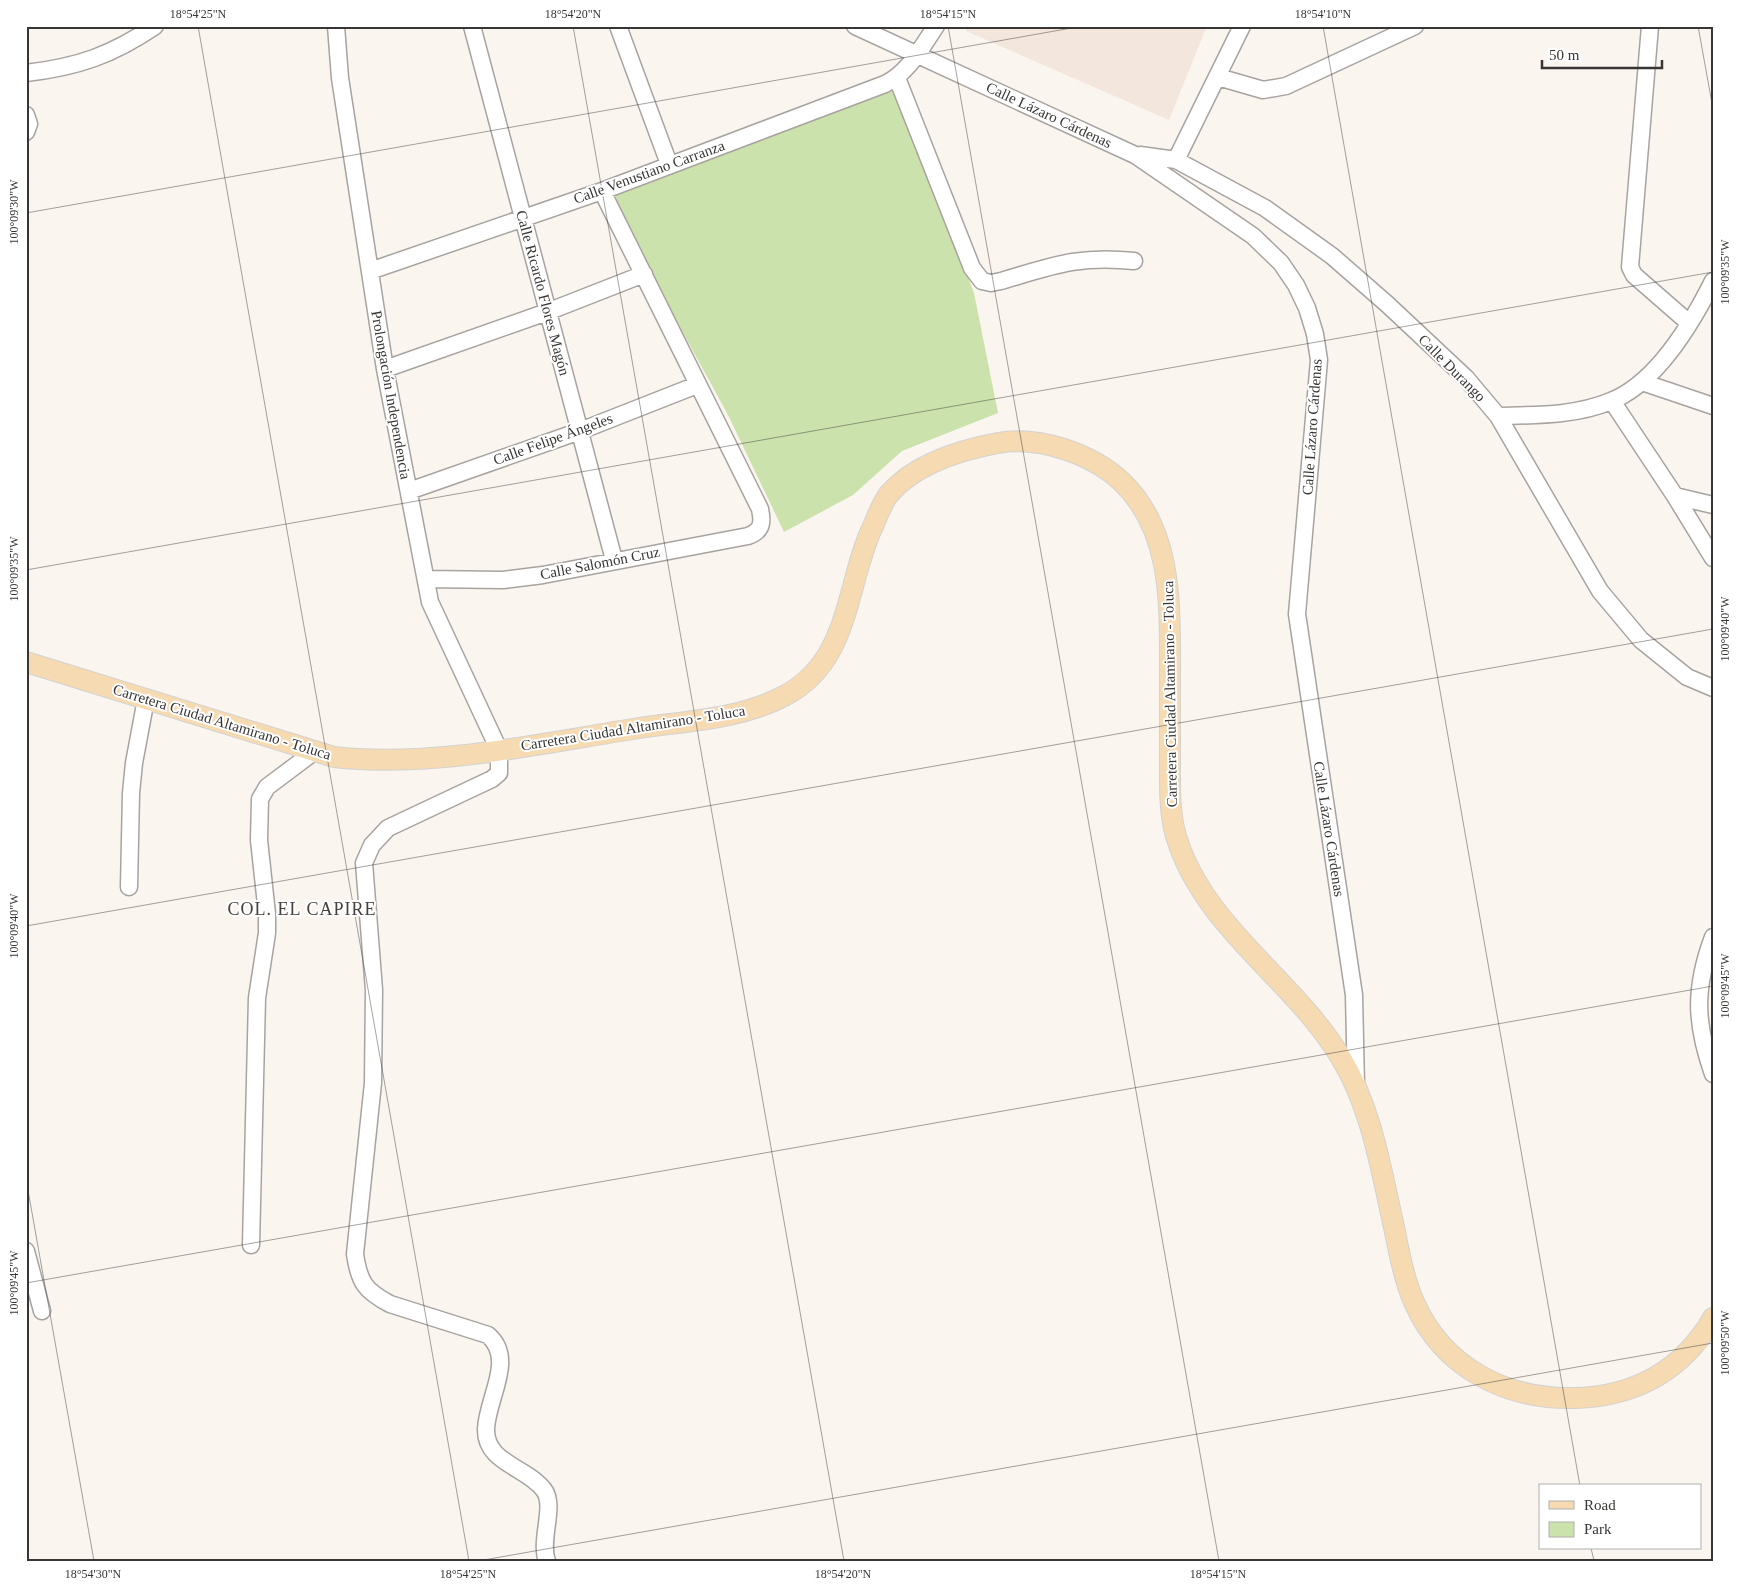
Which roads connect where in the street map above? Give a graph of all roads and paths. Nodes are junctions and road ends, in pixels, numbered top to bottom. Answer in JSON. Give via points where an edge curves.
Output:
{"nodes":[{"id":1,"x":155,"y":26,"type":"edge"},
{"id":2,"x":336,"y":26,"type":"edge"},
{"id":3,"x":472,"y":26,"type":"edge"},
{"id":4,"x":618,"y":26,"type":"edge"},
{"id":5,"x":936,"y":26,"type":"edge"},
{"id":6,"x":1242,"y":26,"type":"edge"},
{"id":7,"x":1416,"y":26,"type":"edge"},
{"id":8,"x":1650,"y":26,"type":"edge"},
{"id":9,"x":859,"y":27,"type":"edge"},
{"id":10,"x":917,"y":53,"type":"junction"},
{"id":11,"x":26,"y":73,"type":"edge"},
{"id":12,"x":897,"y":78,"type":"junction"},
{"id":13,"x":1218,"y":78,"type":"junction"},
{"id":14,"x":26,"y":115,"type":"edge"},
{"id":15,"x":26,"y":132,"type":"edge"},
{"id":16,"x":1135,"y":155,"type":"junction"},
{"id":17,"x":1176,"y":160,"type":"junction"},
{"id":18,"x":669,"y":164,"type":"junction"},
{"id":19,"x":602,"y":191,"type":"junction"},
{"id":20,"x":523,"y":217,"type":"junction"},
{"id":21,"x":1134,"y":261,"type":"dead end"},
{"id":22,"x":370,"y":271,"type":"junction"},
{"id":23,"x":644,"y":274,"type":"junction"},
{"id":24,"x":1713,"y":281,"type":"edge"},
{"id":25,"x":1707,"y":306,"type":"edge"},
{"id":26,"x":547,"y":312,"type":"junction"},
{"id":27,"x":1689,"y":323,"type":"junction"},
{"id":28,"x":385,"y":368,"type":"junction"},
{"id":29,"x":1642,"y":382,"type":"junction"},
{"id":30,"x":697,"y":385,"type":"junction"},
{"id":31,"x":1612,"y":401,"type":"junction"},
{"id":32,"x":1713,"y":406,"type":"edge"},
{"id":33,"x":1498,"y":416,"type":"junction"},
{"id":34,"x":580,"y":431,"type":"junction"},
{"id":35,"x":409,"y":491,"type":"junction"},
{"id":36,"x":1675,"y":496,"type":"junction"},
{"id":37,"x":1713,"y":506,"type":"edge"},
{"id":38,"x":1713,"y":558,"type":"edge"},
{"id":39,"x":614,"y":560,"type":"junction"},
{"id":40,"x":426,"y":579,"type":"junction"},
{"id":41,"x":26,"y":662,"type":"edge"},
{"id":42,"x":1713,"y":688,"type":"edge"},
{"id":43,"x":146,"y":699,"type":"junction"},
{"id":44,"x":499,"y":750,"type":"junction"},
{"id":45,"x":314,"y":751,"type":"junction"},
{"id":46,"x":129,"y":888,"type":"dead end"},
{"id":47,"x":1713,"y":937,"type":"edge"},
{"id":48,"x":1708,"y":962,"type":"edge"},
{"id":49,"x":1713,"y":1074,"type":"edge"},
{"id":50,"x":1356,"y":1086,"type":"junction"},
{"id":51,"x":251,"y":1245,"type":"dead end"},
{"id":52,"x":26,"y":1251,"type":"edge"},
{"id":53,"x":42,"y":1311,"type":"dead end"},
{"id":54,"x":1713,"y":1318,"type":"edge"},
{"id":55,"x":547,"y":1561,"type":"edge"}],
"edges":[{"from":1,"to":11,"type":"street","via":[[94,59],[71,67]]},
{"from":2,"to":22,"type":"street","name":"Prolongación Independencia","via":[[340,78]]},
{"from":3,"to":20,"type":"street","name":"Calle Ricardo Flores Magón"},
{"from":4,"to":18,"type":"street"},
{"from":5,"to":10,"type":"street","name":"Calle Venustiano Carranza"},
{"from":6,"to":13,"type":"street"},
{"from":7,"to":13,"type":"street","via":[[1286,86],[1263,90]]},
{"from":8,"to":27,"type":"street","via":[[1630,267],[1634,276]]},
{"from":9,"to":10,"type":"street","name":"Calle Lázaro Cárdenas"},
{"from":10,"to":12,"type":"street","name":"Calle Venustiano Carranza"},
{"from":10,"to":16,"type":"street","name":"Calle Lázaro Cárdenas"},
{"from":12,"to":18,"type":"street","name":"Calle Venustiano Carranza"},
{"from":12,"to":21,"type":"street","via":[[972,268],[982,281],[1001,281],[1078,259]]},
{"from":13,"to":17,"type":"street"},
{"from":14,"to":15,"type":"street","via":[[29,124]]},
{"from":16,"to":17,"type":"street","name":"Calle Durango"},
{"from":16,"to":50,"type":"street","name":"Calle Lázaro Cárdenas","via":[[1253,236],[1281,263],[1300,292],[1315,334],[1319,360],[1297,614],[1354,995]]},
{"from":17,"to":33,"type":"street","name":"Calle Durango","via":[[1265,208],[1332,256],[1466,378]]},
{"from":18,"to":19,"type":"street","name":"Calle Venustiano Carranza"},
{"from":19,"to":20,"type":"street","name":"Calle Venustiano Carranza"},
{"from":19,"to":23,"type":"street"},
{"from":20,"to":22,"type":"street","name":"Calle Venustiano Carranza"},
{"from":20,"to":26,"type":"street","name":"Calle Ricardo Flores Magón"},
{"from":22,"to":28,"type":"street","name":"Prolongación Independencia"},
{"from":23,"to":26,"type":"street"},
{"from":23,"to":30,"type":"street"},
{"from":24,"to":25,"type":"street"},
{"from":25,"to":27,"type":"street"},
{"from":26,"to":28,"type":"street"},
{"from":26,"to":34,"type":"street","name":"Calle Ricardo Flores Magón"},
{"from":27,"to":29,"type":"street","via":[[1674,346]]},
{"from":28,"to":35,"type":"street","name":"Prolongación Independencia"},
{"from":29,"to":31,"type":"street"},
{"from":29,"to":32,"type":"street"},
{"from":30,"to":34,"type":"street","name":"Calle Felipe Ángeles"},
{"from":30,"to":39,"type":"street","name":"Calle Salomón Cruz","via":[[760,509],[762,526],[748,536]]},
{"from":31,"to":33,"type":"street","via":[[1572,412]]},
{"from":31,"to":36,"type":"street"},
{"from":33,"to":42,"type":"street","name":"Calle Durango","via":[[1600,591],[1641,640],[1687,677]]},
{"from":34,"to":35,"type":"street","name":"Calle Felipe Ángeles"},
{"from":34,"to":39,"type":"street","name":"Calle Ricardo Flores Magón"},
{"from":35,"to":40,"type":"street","name":"Prolongación Independencia"},
{"from":36,"to":37,"type":"street"},
{"from":36,"to":38,"type":"street"},
{"from":39,"to":40,"type":"street","name":"Calle Salomón Cruz","via":[[503,580]]},
{"from":40,"to":44,"type":"street","name":"Prolongación Independencia","via":[[430,602],[442,632]]},
{"from":41,"to":43,"type":"main road","name":"Carretera Ciudad Altamirano - Toluca"},
{"from":43,"to":45,"type":"main road","name":"Carretera Ciudad Altamirano - Toluca"},
{"from":43,"to":46,"type":"street","via":[[131,793]]},
{"from":44,"to":45,"type":"main road","name":"Carretera Ciudad Altamirano - Toluca","via":[[392,761],[334,758]]},
{"from":44,"to":50,"type":"main road","name":"Carretera Ciudad Altamirano - Toluca","via":[[743,712],[787,695],[814,673],[840,636],[869,533],[888,495],[922,468],[967,448],[1013,440],[1048,445],[1087,458],[1122,482],[1150,520],[1166,566],[1170,617],[1170,793],[1175,832],[1190,872],[1214,909],[1301,1004],[1339,1054]]},
{"from":44,"to":55,"type":"street","via":[[500,770],[496,777],[388,828],[372,845],[364,864],[374,990],[373,1083],[355,1254],[364,1286],[375,1297],[488,1335],[498,1346],[502,1360],[488,1415],[488,1442],[495,1453],[545,1491],[548,1503],[543,1539]]},
{"from":45,"to":51,"type":"street","via":[[267,786],[260,799],[259,840],[267,933],[257,998]]},
{"from":47,"to":48,"type":"street"},
{"from":48,"to":49,"type":"street","via":[[1697,1004],[1703,1046]]},
{"from":50,"to":54,"type":"main road","name":"Carretera Ciudad Altamirano - Toluca","via":[[1368,1119],[1414,1304],[1434,1338],[1481,1379],[1516,1391],[1558,1398],[1606,1397],[1645,1383],[1684,1358]]},
{"from":52,"to":53,"type":"street"}]}
